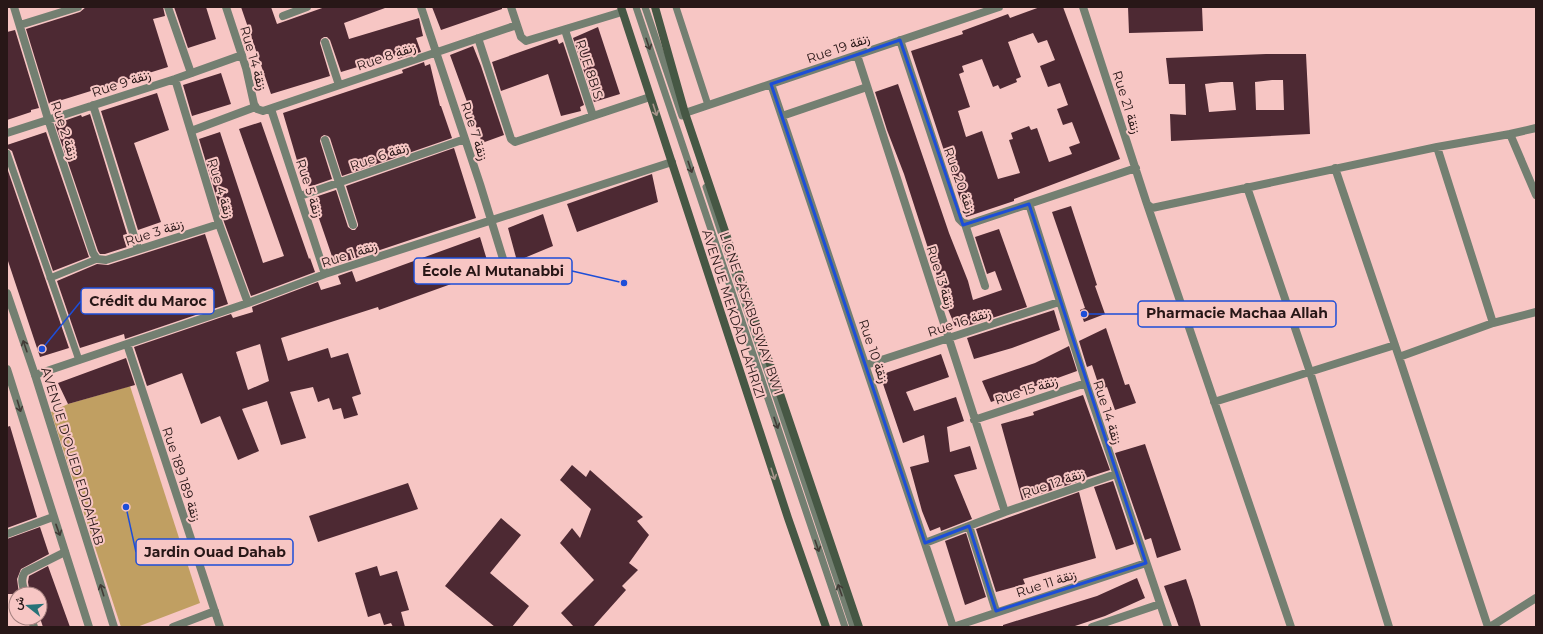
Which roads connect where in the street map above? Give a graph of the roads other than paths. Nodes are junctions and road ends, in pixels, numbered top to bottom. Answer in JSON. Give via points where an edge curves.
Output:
{"nodes":[{"id":1,"x":14,"y":7,"type":"edge"},
{"id":2,"x":78,"y":7,"type":"edge"},
{"id":3,"x":168,"y":7,"type":"edge"},
{"id":4,"x":226,"y":7,"type":"edge"},
{"id":5,"x":307,"y":7,"type":"edge"},
{"id":6,"x":421,"y":7,"type":"edge"},
{"id":7,"x":511,"y":7,"type":"edge"},
{"id":8,"x":636,"y":7,"type":"edge"},
{"id":9,"x":645,"y":7,"type":"edge"},
{"id":10,"x":655,"y":7,"type":"edge"},
{"id":11,"x":676,"y":7,"type":"edge"},
{"id":12,"x":999,"y":7,"type":"edge"},
{"id":13,"x":1083,"y":7,"type":"edge"},
{"id":14,"x":621,"y":9,"type":"edge"},
{"id":15,"x":283,"y":16,"type":"dead end"},
{"id":16,"x":20,"y":25,"type":"junction"},
{"id":17,"x":517,"y":25,"type":"junction"},
{"id":18,"x":565,"y":30,"type":"junction"},
{"id":19,"x":478,"y":38,"type":"junction"},
{"id":20,"x":900,"y":40,"type":"junction"},
{"id":21,"x":325,"y":42,"type":"dead end"},
{"id":22,"x":436,"y":52,"type":"junction"},
{"id":23,"x":242,"y":55,"type":"junction"},
{"id":24,"x":857,"y":55,"type":"junction"},
{"id":25,"x":191,"y":73,"type":"junction"},
{"id":26,"x":175,"y":79,"type":"junction"},
{"id":27,"x":771,"y":84,"type":"junction"},
{"id":28,"x":339,"y":85,"type":"junction"},
{"id":29,"x":867,"y":87,"type":"junction"},
{"id":30,"x":650,"y":97,"type":"junction"},
{"id":31,"x":93,"y":105,"type":"junction"},
{"id":32,"x":708,"y":105,"type":"junction"},
{"id":33,"x":259,"y":109,"type":"junction"},
{"id":34,"x":271,"y":109,"type":"junction"},
{"id":35,"x":685,"y":113,"type":"junction"},
{"id":36,"x":593,"y":116,"type":"junction"},
{"id":37,"x":782,"y":116,"type":"junction"},
{"id":38,"x":48,"y":119,"type":"junction"},
{"id":39,"x":1536,"y":128,"type":"edge"},
{"id":40,"x":191,"y":131,"type":"junction"},
{"id":41,"x":7,"y":133,"type":"edge"},
{"id":42,"x":1510,"y":134,"type":"junction"},
{"id":43,"x":465,"y":139,"type":"junction"},
{"id":44,"x":325,"y":140,"type":"dead end"},
{"id":45,"x":1437,"y":147,"type":"junction"},
{"id":46,"x":7,"y":153,"type":"edge"},
{"id":47,"x":672,"y":162,"type":"junction"},
{"id":48,"x":1136,"y":168,"type":"junction"},
{"id":49,"x":1335,"y":168,"type":"junction"},
{"id":50,"x":339,"y":183,"type":"junction"},
{"id":51,"x":1247,"y":187,"type":"junction"},
{"id":52,"x":1536,"y":195,"type":"edge"},
{"id":53,"x":300,"y":196,"type":"junction"},
{"id":54,"x":1029,"y":204,"type":"junction"},
{"id":55,"x":1148,"y":205,"type":"junction"},
{"id":56,"x":492,"y":221,"type":"junction"},
{"id":57,"x":219,"y":224,"type":"junction"},
{"id":58,"x":965,"y":224,"type":"junction"},
{"id":59,"x":352,"y":225,"type":"dead end"},
{"id":60,"x":138,"y":249,"type":"junction"},
{"id":61,"x":97,"y":259,"type":"junction"},
{"id":62,"x":504,"y":262,"type":"dead end"},
{"id":63,"x":325,"y":274,"type":"junction"},
{"id":64,"x":50,"y":278,"type":"junction"},
{"id":65,"x":985,"y":286,"type":"dead end"},
{"id":66,"x":7,"y":293,"type":"edge"},
{"id":67,"x":1059,"y":302,"type":"junction"},
{"id":68,"x":248,"y":303,"type":"junction"},
{"id":69,"x":9,"y":306,"type":"edge"},
{"id":70,"x":1536,"y":312,"type":"edge"},
{"id":71,"x":1493,"y":323,"type":"junction"},
{"id":72,"x":948,"y":338,"type":"junction"},
{"id":73,"x":127,"y":344,"type":"junction"},
{"id":74,"x":1395,"y":345,"type":"junction"},
{"id":75,"x":1400,"y":357,"type":"junction"},
{"id":76,"x":79,"y":360,"type":"junction"},
{"id":77,"x":866,"y":365,"type":"junction"},
{"id":78,"x":7,"y":369,"type":"edge"},
{"id":79,"x":1310,"y":372,"type":"junction"},
{"id":80,"x":35,"y":375,"type":"junction"},
{"id":81,"x":1086,"y":383,"type":"junction"},
{"id":82,"x":1214,"y":402,"type":"junction"},
{"id":83,"x":974,"y":420,"type":"junction"},
{"id":84,"x":1116,"y":474,"type":"junction"},
{"id":85,"x":1004,"y":509,"type":"junction"},
{"id":86,"x":53,"y":517,"type":"junction"},
{"id":87,"x":969,"y":526,"type":"junction"},
{"id":88,"x":7,"y":534,"type":"edge"},
{"id":89,"x":925,"y":543,"type":"junction"},
{"id":90,"x":65,"y":552,"type":"junction"},
{"id":91,"x":1146,"y":563,"type":"junction"},
{"id":92,"x":23,"y":586,"type":"edge"},
{"id":93,"x":1536,"y":598,"type":"edge"},
{"id":94,"x":1160,"y":604,"type":"junction"},
{"id":95,"x":215,"y":611,"type":"junction"},
{"id":96,"x":996,"y":611,"type":"junction"},
{"id":97,"x":89,"y":627,"type":"edge"},
{"id":98,"x":114,"y":627,"type":"edge"},
{"id":99,"x":173,"y":627,"type":"edge"},
{"id":100,"x":220,"y":627,"type":"edge"},
{"id":101,"x":826,"y":627,"type":"edge"},
{"id":102,"x":845,"y":627,"type":"edge"},
{"id":103,"x":853,"y":627,"type":"edge"},
{"id":104,"x":860,"y":627,"type":"edge"},
{"id":105,"x":953,"y":627,"type":"edge"},
{"id":106,"x":1092,"y":627,"type":"edge"},
{"id":107,"x":1168,"y":627,"type":"edge"},
{"id":108,"x":1291,"y":627,"type":"edge"},
{"id":109,"x":1389,"y":627,"type":"edge"},
{"id":110,"x":1489,"y":627,"type":"edge"}],
"edges":[{"from":1,"to":16,"type":"street","name":"Rue 2 زنقة"},
{"from":2,"to":16,"type":"street"},
{"from":3,"to":25,"type":"street"},
{"from":4,"to":23,"type":"street","name":"Rue 14 زنقة"},
{"from":5,"to":15,"type":"street"},
{"from":6,"to":22,"type":"street","name":"Rue 7 زنقة"},
{"from":7,"to":17,"type":"street"},
{"from":8,"to":102,"type":"lane","name":"LIGNE CASABUSWAY BW1","one_way":true},
{"from":103,"to":9,"type":"lane","name":"LIGNE CASABUSWAY BW1","one_way":true},
{"from":10,"to":35,"type":"main road","name":"AVENUE MEKDAD LAHRIZI"},
{"from":11,"to":32,"type":"lane"},
{"from":12,"to":20,"type":"street","name":"Rue 19 زنقة"},
{"from":13,"to":48,"type":"street","name":"Rue 21 زنقة"},
{"from":14,"to":18,"type":"street"},
{"from":14,"to":30,"type":"main road","name":"AVENUE MEKDAD LAHRIZI"},
{"from":16,"to":38,"type":"street","name":"Rue 2 زنقة"},
{"from":17,"to":18,"type":"street","via":[[524,40]]},
{"from":17,"to":19,"type":"street","name":"Rue 8 زنقة"},
{"from":18,"to":36,"type":"street","name":"RUE 8BIS"},
{"from":19,"to":22,"type":"street","name":"Rue 8 زنقة"},
{"from":19,"to":36,"type":"street","via":[[513,141],[517,142]]},
{"from":20,"to":24,"type":"street","name":"Rue 19 زنقة"},
{"from":20,"to":58,"type":"street","name":"Rue 20 زنقة","via":[[959,218]]},
{"from":21,"to":28,"type":"street"},
{"from":22,"to":28,"type":"street","name":"Rue 8 زنقة"},
{"from":22,"to":43,"type":"street","name":"Rue 7 زنقة"},
{"from":23,"to":25,"type":"street","name":"Rue 9 زنقة"},
{"from":23,"to":33,"type":"street","name":"Rue 14 زنقة"},
{"from":24,"to":27,"type":"street","name":"Rue 19 زنقة"},
{"from":24,"to":29,"type":"street","name":"Rue 13 زنقة"},
{"from":25,"to":26,"type":"street","name":"Rue 9 زنقة"},
{"from":26,"to":31,"type":"street","name":"Rue 9 زنقة"},
{"from":26,"to":40,"type":"street","name":"Rue 4 زنقة"},
{"from":27,"to":32,"type":"street","name":"Rue 19 زنقة"},
{"from":27,"to":37,"type":"street","name":"Rue 10 زنقة"},
{"from":28,"to":34,"type":"street","name":"Rue 8 زنقة"},
{"from":29,"to":37,"type":"street"},
{"from":29,"to":72,"type":"street","name":"Rue 13 زنقة"},
{"from":30,"to":36,"type":"street"},
{"from":30,"to":47,"type":"main road","name":"AVENUE MEKDAD LAHRIZI","one_way":true},
{"from":31,"to":38,"type":"street","name":"Rue 9 زنقة"},
{"from":31,"to":60,"type":"street"},
{"from":32,"to":35,"type":"street","name":"Rue 19 زنقة"},
{"from":33,"to":34,"type":"street","name":"Rue 8 زنقة"},
{"from":33,"to":40,"type":"street","name":"Rue 8 زنقة"},
{"from":34,"to":53,"type":"street","name":"Rue 5 زنقة"},
{"from":35,"to":104,"type":"main road","name":"AVENUE MEKDAD LAHRIZI"},
{"from":37,"to":77,"type":"street","name":"Rue 10 زنقة"},
{"from":38,"to":41,"type":"street","name":"Rue 9 زنقة"},
{"from":38,"to":61,"type":"street","name":"Rue 2 زنقة"},
{"from":39,"to":42,"type":"street"},
{"from":40,"to":57,"type":"street","name":"Rue 4 زنقة"},
{"from":42,"to":45,"type":"street"},
{"from":42,"to":52,"type":"street"},
{"from":43,"to":50,"type":"street","name":"Rue 6 زنقة"},
{"from":43,"to":56,"type":"street","name":"Rue 7 زنقة"},
{"from":44,"to":50,"type":"street"},
{"from":45,"to":49,"type":"street"},
{"from":45,"to":71,"type":"street"},
{"from":46,"to":64,"type":"lane"},
{"from":47,"to":56,"type":"street","name":"Rue 1 زنقة"},
{"from":47,"to":101,"type":"main road","name":"AVENUE MEKDAD LAHRIZI","one_way":true},
{"from":48,"to":54,"type":"street","name":"Rue 20 زنقة"},
{"from":48,"to":55,"type":"street","name":"Rue 21 زنقة"},
{"from":49,"to":51,"type":"street"},
{"from":49,"to":74,"type":"street"},
{"from":50,"to":53,"type":"street","name":"Rue 6 زنقة"},
{"from":50,"to":59,"type":"street"},
{"from":51,"to":55,"type":"street","via":[[1152,208]]},
{"from":51,"to":79,"type":"street"},
{"from":53,"to":63,"type":"street","name":"Rue 5 زنقة"},
{"from":54,"to":58,"type":"street","name":"Rue 20 زنقة"},
{"from":54,"to":67,"type":"street","name":"Rue 14 زنقة"},
{"from":55,"to":82,"type":"street","name":"Rue 21 زنقة"},
{"from":56,"to":62,"type":"street","name":"Rue 7 زنقة"},
{"from":56,"to":63,"type":"street","name":"Rue 1 زنقة"},
{"from":57,"to":60,"type":"street","name":"Rue 3 زنقة"},
{"from":57,"to":68,"type":"street","name":"Rue 4 زنقة"},
{"from":58,"to":65,"type":"street"},
{"from":60,"to":61,"type":"street","name":"Rue 3 زنقة","via":[[106,260]]},
{"from":61,"to":64,"type":"lane"},
{"from":63,"to":68,"type":"street","name":"Rue 1 زنقة"},
{"from":64,"to":76,"type":"lane"},
{"from":66,"to":69,"type":"street","name":"AVENUE D'OUED EDDAHAB"},
{"from":67,"to":72,"type":"street","name":"Rue 16 زنقة"},
{"from":67,"to":81,"type":"street","name":"Rue 14 زنقة"},
{"from":68,"to":73,"type":"street","name":"Rue 1 زنقة"},
{"from":80,"to":69,"type":"street","name":"AVENUE D'OUED EDDAHAB","one_way":true},
{"from":70,"to":71,"type":"street"},
{"from":71,"to":75,"type":"street"},
{"from":72,"to":77,"type":"street","name":"Rue 16 زنقة"},
{"from":72,"to":83,"type":"street","name":"Rue 13 زنقة"},
{"from":73,"to":76,"type":"street","name":"Rue 1 زنقة"},
{"from":73,"to":95,"type":"street","name":"Rue 189 زنقة 189"},
{"from":74,"to":75,"type":"street"},
{"from":74,"to":79,"type":"street"},
{"from":75,"to":110,"type":"street"},
{"from":76,"to":80,"type":"street","name":"Rue 1 زنقة"},
{"from":77,"to":89,"type":"street","name":"Rue 10 زنقة"},
{"from":78,"to":86,"type":"street","one_way":true},
{"from":79,"to":82,"type":"street"},
{"from":79,"to":109,"type":"street"},
{"from":98,"to":80,"type":"street","name":"AVENUE D'OUED EDDAHAB","one_way":true},
{"from":81,"to":83,"type":"street","name":"Rue 15 زنقة"},
{"from":81,"to":84,"type":"street","name":"Rue 14 زنقة"},
{"from":82,"to":108,"type":"street","name":"Rue 21 زنقة"},
{"from":83,"to":85,"type":"street","name":"Rue 13 زنقة"},
{"from":84,"to":85,"type":"street","name":"Rue 12 زنقة"},
{"from":84,"to":91,"type":"street","name":"Rue 14 زنقة"},
{"from":85,"to":87,"type":"street","name":"Rue 12 زنقة"},
{"from":86,"to":88,"type":"street"},
{"from":86,"to":90,"type":"street","one_way":true},
{"from":87,"to":89,"type":"street","name":"Rue 12 زنقة"},
{"from":87,"to":96,"type":"street"},
{"from":89,"to":105,"type":"street","name":"Rue 10 زنقة"},
{"from":90,"to":92,"type":"street","via":[[25,572],[22,576]]},
{"from":90,"to":97,"type":"street"},
{"from":91,"to":94,"type":"street","name":"Rue 14 زنقة"},
{"from":91,"to":96,"type":"street","name":"Rue 11 زنقة"},
{"from":93,"to":110,"type":"street"},
{"from":94,"to":106,"type":"street"},
{"from":94,"to":107,"type":"street","name":"Rue 14 زنقة"},
{"from":95,"to":99,"type":"street"},
{"from":95,"to":100,"type":"street","name":"Rue 189 زنقة 189"},
{"from":96,"to":105,"type":"street","name":"Rue 11 زنقة"}]}
